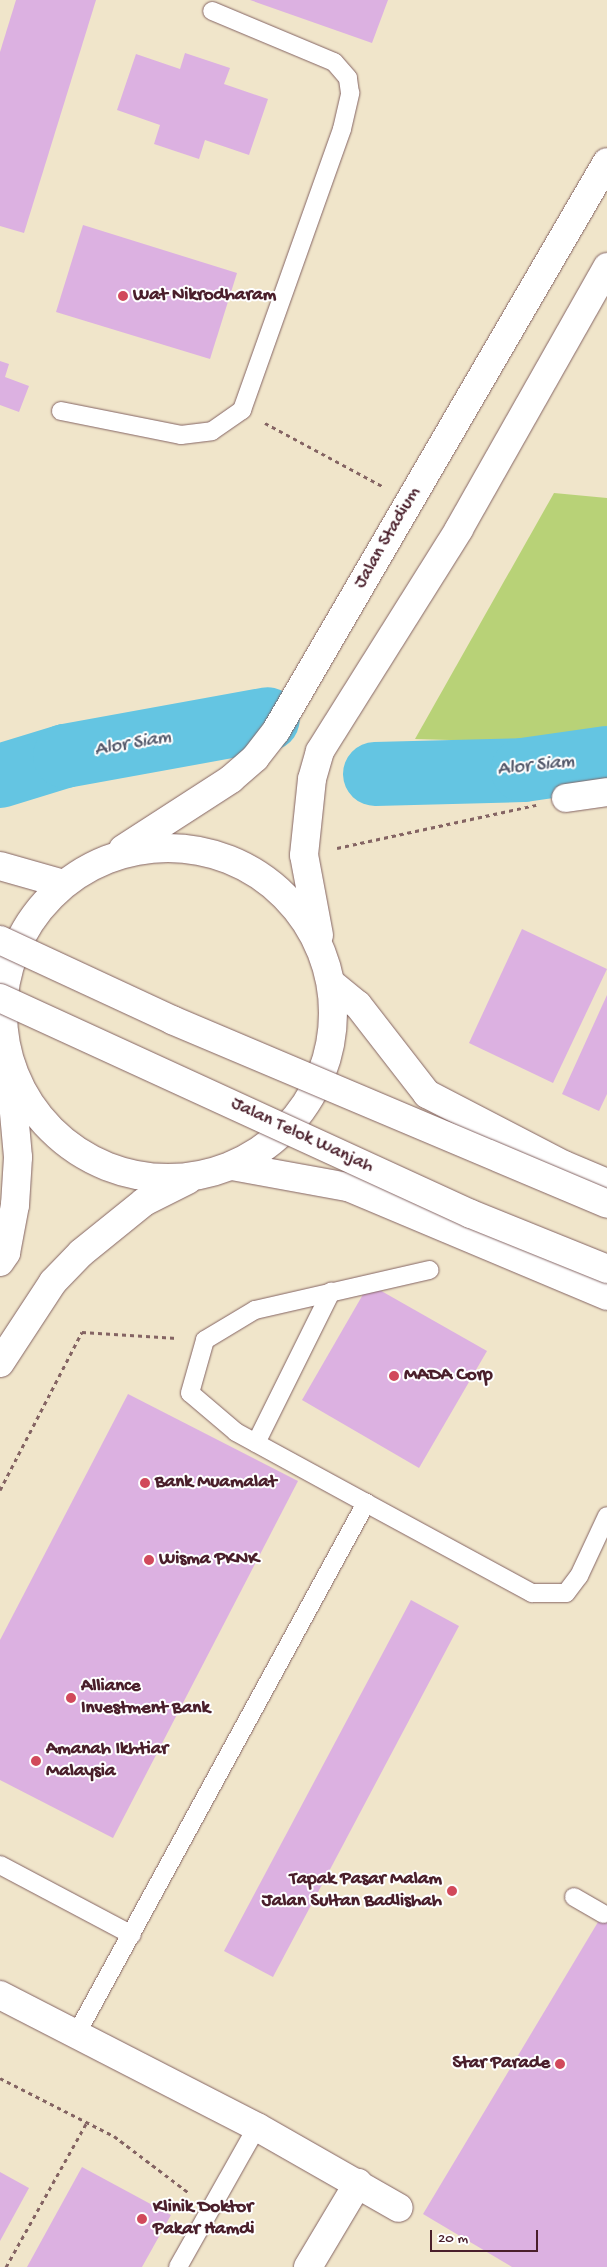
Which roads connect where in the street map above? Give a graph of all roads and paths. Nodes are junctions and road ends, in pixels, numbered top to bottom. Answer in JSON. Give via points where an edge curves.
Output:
{"nodes":[{"id":1,"x":212,"y":12,"type":"dead end"},
{"id":2,"x":607,"y":162,"type":"edge"},
{"id":3,"x":607,"y":268,"type":"edge"},
{"id":4,"x":242,"y":410,"type":"junction"},
{"id":5,"x":61,"y":411,"type":"dead end"},
{"id":6,"x":410,"y":500,"type":"junction"},
{"id":7,"x":607,"y":792,"type":"edge"},
{"id":8,"x":566,"y":798,"type":"joint"},
{"id":9,"x":304,"y":855,"type":"junction"},
{"id":10,"x":109,"y":858,"type":"junction"},
{"id":11,"x":0,"y":866,"type":"edge"},
{"id":12,"x":63,"y":884,"type":"junction"},
{"id":13,"x":0,"y":940,"type":"edge"},
{"id":14,"x":322,"y":949,"type":"junction"},
{"id":15,"x":332,"y":984,"type":"junction"},
{"id":16,"x":0,"y":998,"type":"edge"},
{"id":17,"x":4,"y":1047,"type":"edge"},
{"id":18,"x":225,"y":1168,"type":"junction"},
{"id":19,"x":607,"y":1183,"type":"edge"},
{"id":20,"x":607,"y":1204,"type":"edge"},
{"id":21,"x":0,"y":1262,"type":"edge"},
{"id":22,"x":607,"y":1269,"type":"edge"},
{"id":23,"x":429,"y":1270,"type":"dead end"},
{"id":24,"x":332,"y":1292,"type":"junction"},
{"id":25,"x":607,"y":1296,"type":"edge"},
{"id":26,"x":205,"y":1340,"type":"junction"},
{"id":27,"x":0,"y":1363,"type":"edge"},
{"id":28,"x":256,"y":1443,"type":"junction"},
{"id":29,"x":0,"y":1490,"type":"edge"},
{"id":30,"x":366,"y":1503,"type":"junction"},
{"id":31,"x":607,"y":1516,"type":"edge"},
{"id":32,"x":0,"y":1865,"type":"edge"},
{"id":33,"x":574,"y":1897,"type":"dead end"},
{"id":34,"x":603,"y":1914,"type":"dead end"},
{"id":35,"x":132,"y":1934,"type":"junction"},
{"id":36,"x":0,"y":1995,"type":"edge"},
{"id":37,"x":77,"y":2033,"type":"junction"},
{"id":38,"x":0,"y":2078,"type":"edge"},
{"id":39,"x":87,"y":2122,"type":"junction"},
{"id":40,"x":257,"y":2127,"type":"junction"},
{"id":41,"x":358,"y":2183,"type":"junction"},
{"id":42,"x":212,"y":2206,"type":"junction"},
{"id":43,"x":399,"y":2208,"type":"dead end"},
{"id":44,"x":6,"y":2267,"type":"edge"},
{"id":45,"x":178,"y":2267,"type":"edge"},
{"id":46,"x":308,"y":2267,"type":"edge"}],
"edges":[{"from":1,"to":4,"type":"lane","via":[[334,62],[348,78],[350,93],[342,129]]},
{"from":2,"to":6,"type":"main road","name":"Jalan Stadium"},
{"from":3,"to":9,"type":"main road","via":[[459,529],[320,751],[312,779]]},
{"from":4,"to":5,"type":"lane","via":[[212,431],[181,435]]},
{"from":4,"to":6,"type":"path","via":[[325,458]]},
{"from":6,"to":10,"type":"main road","name":"Jalan Stadium","via":[[276,731],[255,758],[231,779]]},
{"from":7,"to":8,"type":"main road"},
{"from":8,"to":9,"type":"path"},
{"from":9,"to":14,"type":"main road"},
{"from":10,"to":12,"type":"main road"},
{"from":10,"to":14,"type":"main road","via":[[159,848],[210,852],[256,873],[295,906]]},
{"from":11,"to":12,"type":"main road"},
{"from":12,"to":17,"type":"main road","via":[[25,928],[4,982]]},
{"from":13,"to":20,"type":"main road","bridge":true,"via":[[172,1020]]},
{"from":14,"to":15,"type":"main road"},
{"from":15,"to":18,"type":"main road","via":[[332,1040],[314,1092],[279,1136]]},
{"from":15,"to":19,"type":"main road","via":[[358,1005],[427,1094],[564,1165]]},
{"from":16,"to":22,"type":"main road","name":"Jalan Telok Wanjah","bridge":true,"via":[[471,1214]]},
{"from":17,"to":18,"type":"main road","via":[[23,1096],[46,1126],[74,1150],[107,1168],[144,1177],[181,1178]]},
{"from":17,"to":21,"type":"main road","via":[[18,1158],[15,1205],[6,1253]]},
{"from":18,"to":25,"type":"main road","via":[[348,1188]]},
{"from":18,"to":27,"type":"main road","via":[[179,1182],[144,1202],[81,1253],[53,1282]]},
{"from":23,"to":24,"type":"lane"},
{"from":24,"to":26,"type":"lane","via":[[255,1310]]},
{"from":24,"to":28,"type":"lane"},
{"from":26,"to":28,"type":"lane","via":[[190,1394],[236,1432]]},
{"from":26,"to":29,"type":"path","via":[[82,1332]]},
{"from":28,"to":30,"type":"lane"},
{"from":30,"to":31,"type":"lane","via":[[532,1592],[566,1592],[579,1576]]},
{"from":30,"to":35,"type":"lane"},
{"from":32,"to":35,"type":"lane"},
{"from":33,"to":34,"type":"lane"},
{"from":35,"to":37,"type":"lane"},
{"from":36,"to":37,"type":"main road"},
{"from":37,"to":40,"type":"main road"},
{"from":38,"to":39,"type":"path"},
{"from":39,"to":42,"type":"path","via":[[114,2136],[196,2198]]},
{"from":39,"to":44,"type":"path"},
{"from":40,"to":41,"type":"main road"},
{"from":40,"to":42,"type":"lane"},
{"from":41,"to":43,"type":"main road"},
{"from":41,"to":46,"type":"main road"},
{"from":42,"to":45,"type":"lane"}]}
